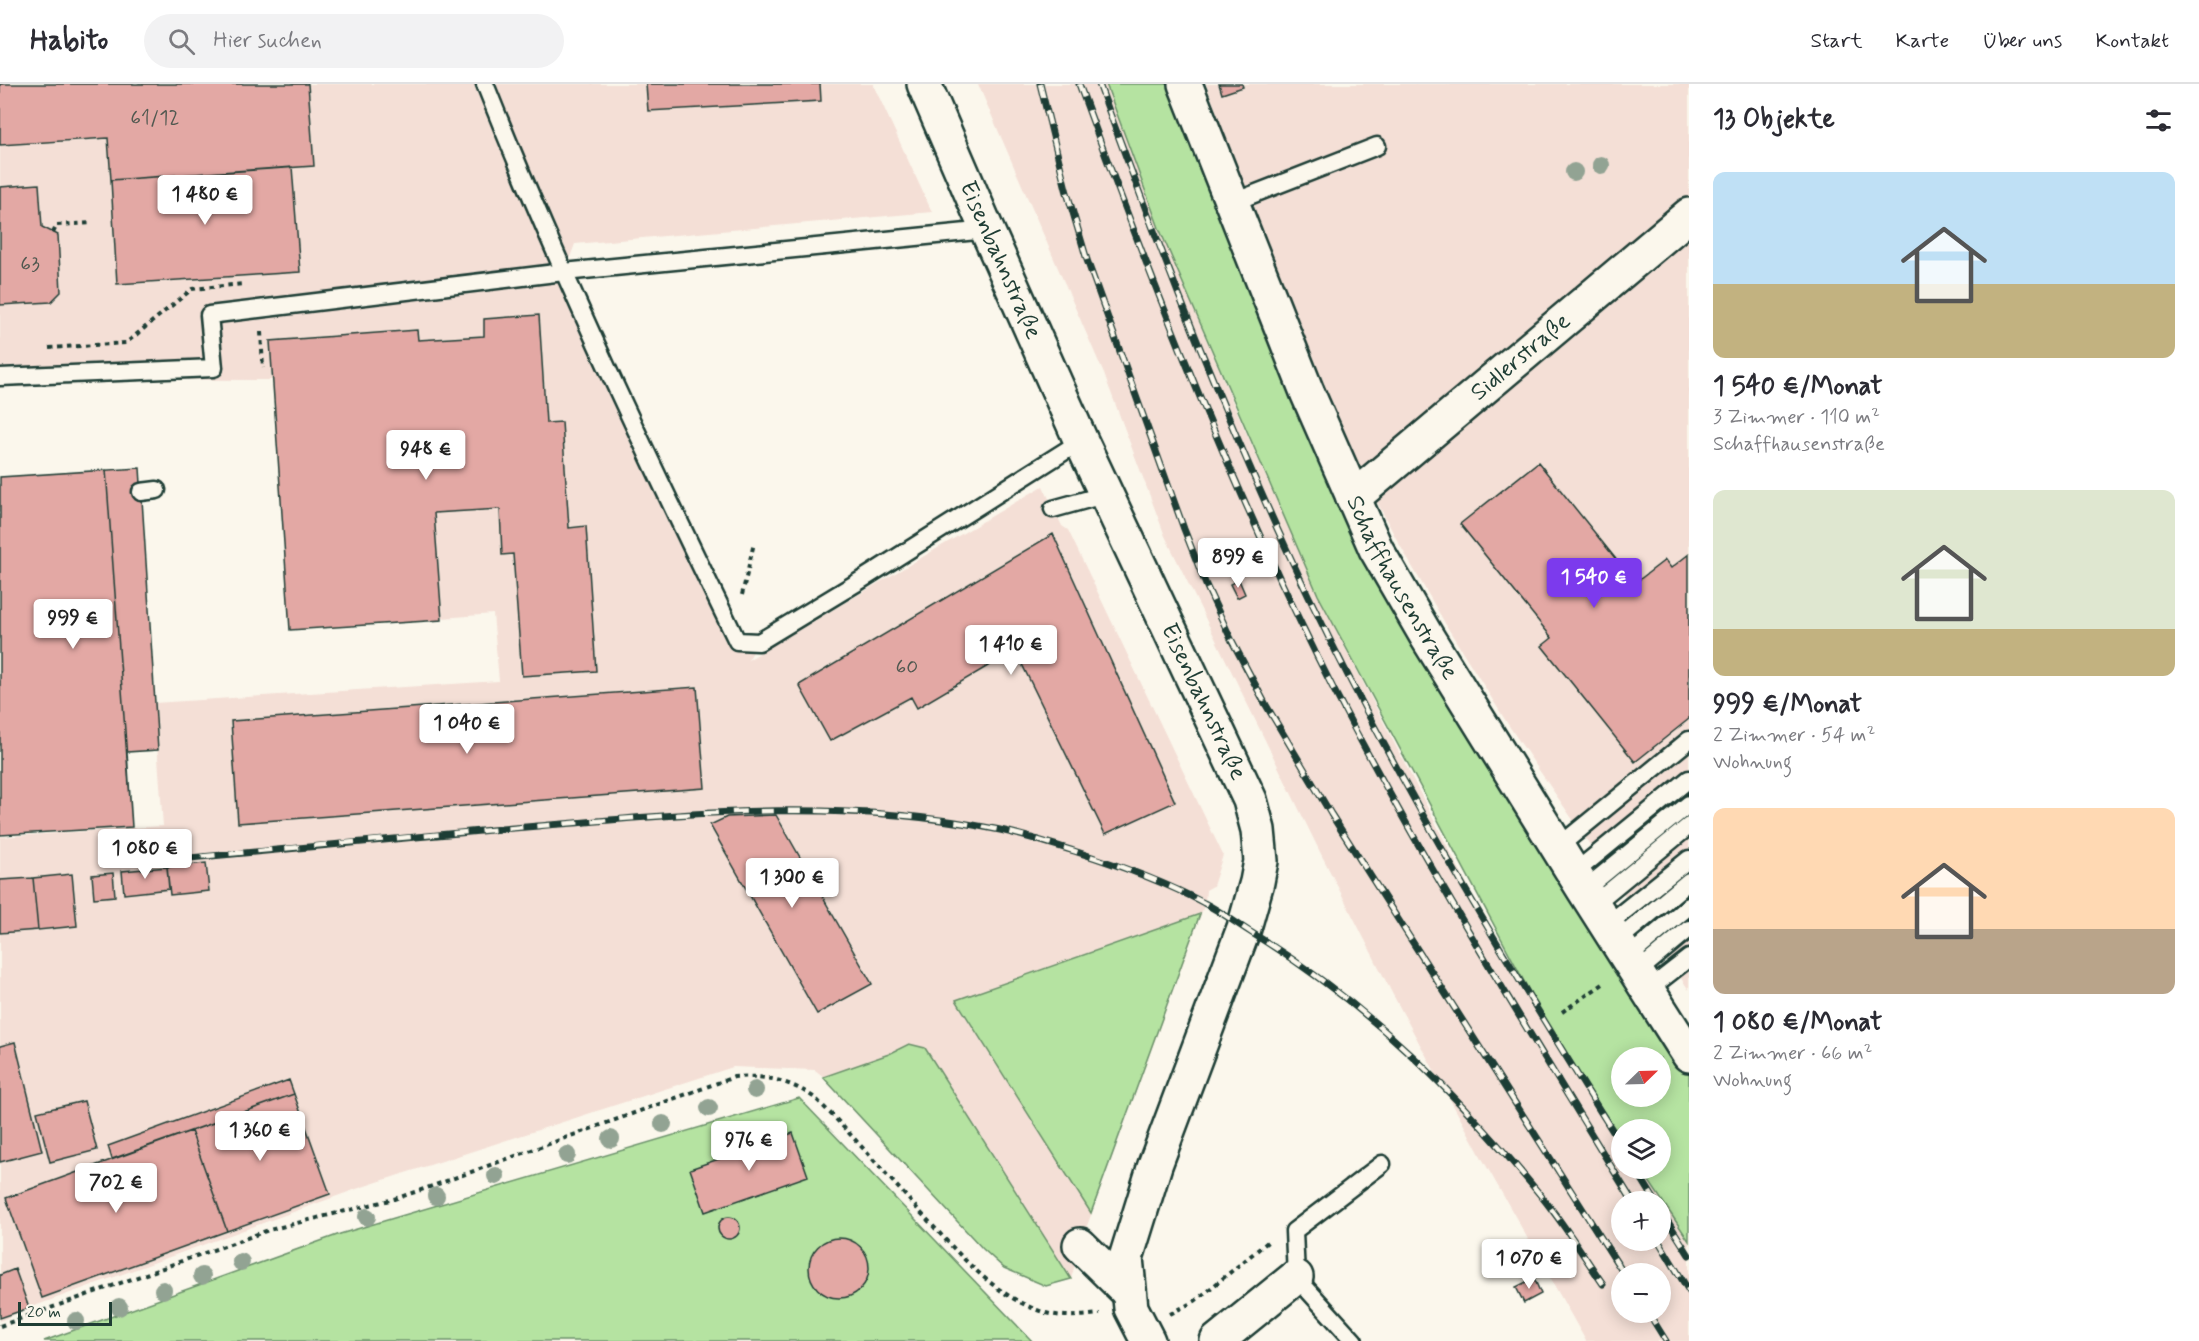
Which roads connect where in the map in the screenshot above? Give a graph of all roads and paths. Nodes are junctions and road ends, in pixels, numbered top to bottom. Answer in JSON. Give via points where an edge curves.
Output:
{"nodes":[{"id":1,"x":485,"y":84,"type":"edge"},
{"id":2,"x":924,"y":84,"type":"edge"},
{"id":3,"x":1185,"y":84,"type":"edge"},
{"id":4,"x":1377,"y":146,"type":"dead end"},
{"id":5,"x":1231,"y":203,"type":"junction"},
{"id":6,"x":1689,"y":215,"type":"edge"},
{"id":7,"x":91,"y":223,"type":"dead end"},
{"id":8,"x":987,"y":230,"type":"junction"},
{"id":9,"x":53,"y":233,"type":"dead end"},
{"id":10,"x":564,"y":272,"type":"junction"},
{"id":11,"x":260,"y":309,"type":"junction"},
{"id":12,"x":47,"y":348,"type":"dead end"},
{"id":13,"x":263,"y":368,"type":"dead end"},
{"id":14,"x":0,"y":377,"type":"edge"},
{"id":15,"x":1081,"y":441,"type":"junction"},
{"id":16,"x":1107,"y":494,"type":"junction"},
{"id":17,"x":1353,"y":498,"type":"junction"},
{"id":18,"x":1053,"y":509,"type":"dead end"},
{"id":19,"x":754,"y":543,"type":"dead end"},
{"id":20,"x":733,"y":632,"type":"junction"},
{"id":21,"x":1689,"y":740,"type":"edge"},
{"id":22,"x":1689,"y":779,"type":"edge"},
{"id":23,"x":1689,"y":804,"type":"edge"},
{"id":24,"x":1689,"y":826,"type":"edge"},
{"id":25,"x":1689,"y":859,"type":"edge"},
{"id":26,"x":1689,"y":881,"type":"edge"},
{"id":27,"x":1689,"y":906,"type":"edge"},
{"id":28,"x":1605,"y":928,"type":"junction"},
{"id":29,"x":1689,"y":929,"type":"edge"},
{"id":30,"x":1689,"y":958,"type":"edge"},
{"id":31,"x":1562,"y":1012,"type":"dead end"},
{"id":32,"x":1689,"y":1055,"type":"edge"},
{"id":33,"x":1382,"y":1164,"type":"dead end"},
{"id":34,"x":1270,"y":1240,"type":"dead end"},
{"id":35,"x":1080,"y":1245,"type":"dead end"},
{"id":36,"x":1296,"y":1277,"type":"junction"},
{"id":37,"x":1130,"y":1300,"type":"junction"},
{"id":38,"x":1173,"y":1314,"type":"dead end"},
{"id":39,"x":0,"y":1326,"type":"edge"},
{"id":40,"x":1148,"y":1341,"type":"edge"},
{"id":41,"x":1217,"y":1341,"type":"edge"},
{"id":42,"x":1354,"y":1341,"type":"edge"}],
"edges":[{"from":1,"to":10,"type":"lane"},
{"from":2,"to":8,"type":"street","name":"Eisenbahnstraße"},
{"from":3,"to":5,"type":"street","name":"Schaffhausenstraße"},
{"from":4,"to":5,"type":"lane"},
{"from":5,"to":17,"type":"street","name":"Schaffhausenstraße"},
{"from":6,"to":17,"type":"street","name":"Sidlerstraße"},
{"from":7,"to":9,"type":"path","via":[[57,225]]},
{"from":8,"to":10,"type":"lane"},
{"from":8,"to":15,"type":"street","name":"Eisenbahnstraße"},
{"from":10,"to":11,"type":"lane"},
{"from":10,"to":20,"type":"lane"},
{"from":11,"to":12,"type":"path","via":[[260,282],[192,289],[126,343]]},
{"from":11,"to":13,"type":"path"},
{"from":11,"to":14,"type":"lane","via":[[209,315],[214,368]]},
{"from":15,"to":16,"type":"street","name":"Eisenbahnstraße"},
{"from":15,"to":20,"type":"lane","via":[[759,642],[737,641]]},
{"from":16,"to":18,"type":"lane"},
{"from":16,"to":37,"type":"street","name":"Eisenbahnstraße","via":[[1250,800],[1261,861],[1244,928],[1134,1225],[1126,1258]]},
{"from":17,"to":28,"type":"street","name":"Schaffhausenstraße","via":[[1382,559]]},
{"from":19,"to":20,"type":"path"},
{"from":21,"to":28,"type":"lane"},
{"from":22,"to":28,"type":"lane"},
{"from":23,"to":28,"type":"lane"},
{"from":24,"to":28,"type":"lane"},
{"from":25,"to":28,"type":"lane"},
{"from":26,"to":28,"type":"lane"},
{"from":27,"to":28,"type":"lane"},
{"from":28,"to":29,"type":"lane"},
{"from":28,"to":30,"type":"lane"},
{"from":28,"to":31,"type":"path"},
{"from":28,"to":32,"type":"street","name":"Schaffhausenstraße"},
{"from":33,"to":36,"type":"lane","via":[[1294,1231]]},
{"from":34,"to":38,"type":"path","via":[[1195,1301]]},
{"from":35,"to":37,"type":"street"},
{"from":36,"to":41,"type":"street"},
{"from":36,"to":42,"type":"lane"},
{"from":37,"to":39,"type":"path","via":[[1074,1317],[1048,1313],[1001,1292],[958,1253],[815,1098],[797,1085],[755,1076],[726,1080],[394,1200],[269,1230]]},
{"from":37,"to":40,"type":"street","name":"Eisenbahnstraße"}]}
